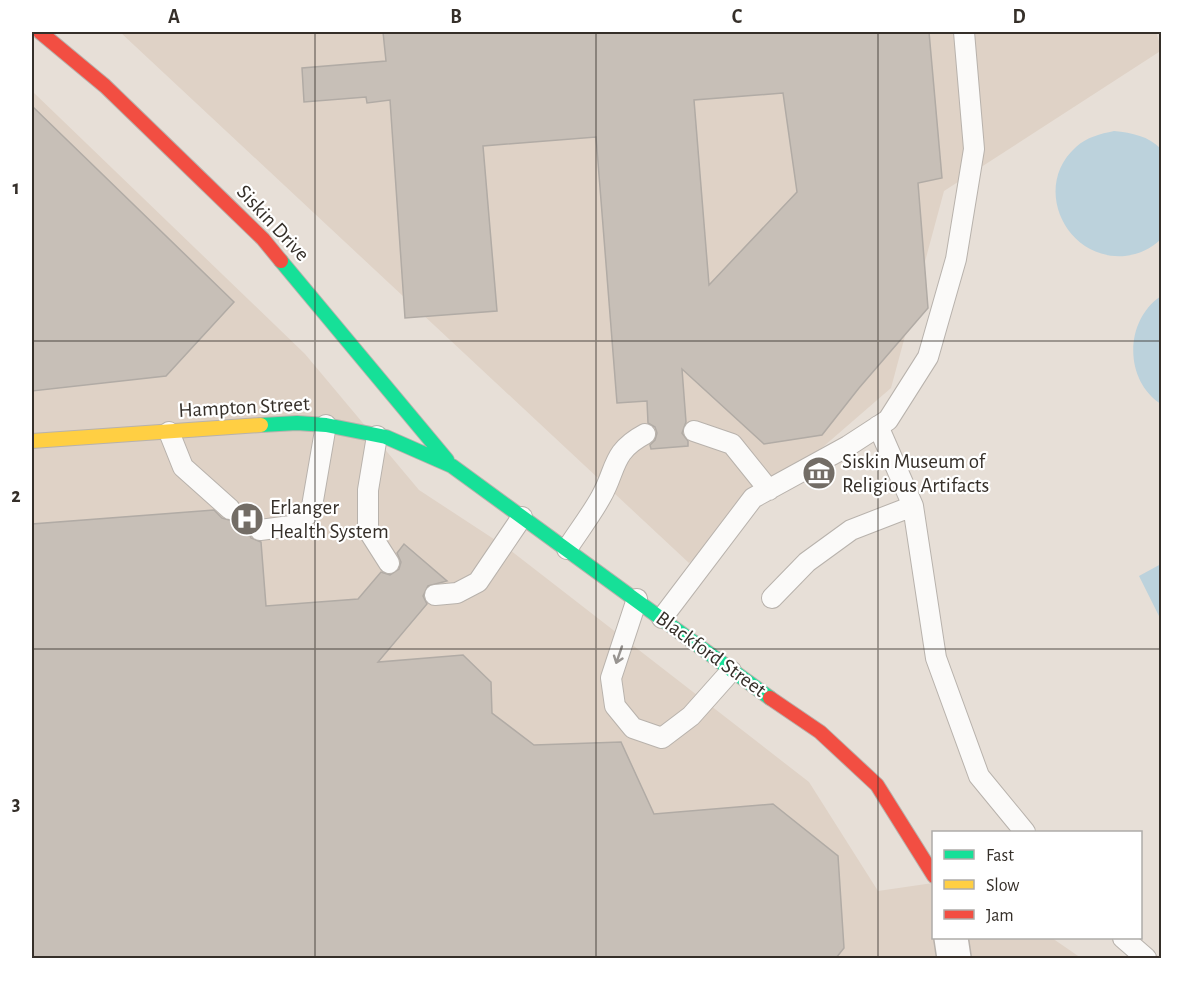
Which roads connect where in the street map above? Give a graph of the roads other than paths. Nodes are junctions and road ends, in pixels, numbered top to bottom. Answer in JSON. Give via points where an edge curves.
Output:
{"nodes":[{"id":1,"x":40,"y":32,"type":"edge"},
{"id":2,"x":964,"y":32,"type":"edge"},
{"id":3,"x":326,"y":425,"type":"junction"},
{"id":4,"x":878,"y":426,"type":"junction"},
{"id":5,"x":694,"y":430,"type":"dead end"},
{"id":6,"x":168,"y":432,"type":"junction"},
{"id":7,"x":645,"y":434,"type":"dead end"},
{"id":8,"x":377,"y":435,"type":"junction"},
{"id":9,"x":32,"y":441,"type":"edge"},
{"id":10,"x":452,"y":466,"type":"junction"},
{"id":11,"x":769,"y":489,"type":"junction"},
{"id":12,"x":913,"y":506,"type":"junction"},
{"id":13,"x":230,"y":509,"type":"dead end"},
{"id":14,"x":522,"y":516,"type":"junction"},
{"id":15,"x":260,"y":530,"type":"dead end"},
{"id":16,"x":567,"y":549,"type":"junction"},
{"id":17,"x":389,"y":563,"type":"dead end"},
{"id":18,"x":435,"y":595,"type":"dead end"},
{"id":19,"x":772,"y":598,"type":"dead end"},
{"id":20,"x":637,"y":599,"type":"junction"},
{"id":21,"x":662,"y":618,"type":"junction"},
{"id":22,"x":731,"y":670,"type":"junction"},
{"id":23,"x":1024,"y":831,"type":"edge"},
{"id":24,"x":932,"y":874,"type":"edge"},
{"id":25,"x":951,"y":939,"type":"edge"},
{"id":26,"x":1125,"y":939,"type":"edge"},
{"id":27,"x":954,"y":958,"type":"edge"},
{"id":28,"x":1146,"y":958,"type":"edge"}],
"edges":[{"from":1,"to":10,"type":"street","name":"Siskin Drive","via":[[105,86],[263,239]]},
{"from":2,"to":4,"type":"lane","via":[[974,149],[956,259],[928,357],[888,420]]},
{"from":3,"to":6,"type":"street","name":"Hampton Street","via":[[297,423]]},
{"from":3,"to":8,"type":"street","name":"Hampton Street"},
{"from":3,"to":15,"type":"lane","via":[[310,512],[291,526]]},
{"from":4,"to":11,"type":"lane"},
{"from":4,"to":12,"type":"lane"},
{"from":5,"to":11,"type":"lane","via":[[732,444]]},
{"from":6,"to":9,"type":"street","name":"Hampton Street"},
{"from":6,"to":13,"type":"lane","via":[[183,467]]},
{"from":7,"to":16,"type":"lane","via":[[615,459],[602,495]]},
{"from":8,"to":10,"type":"street","name":"Hampton Street"},
{"from":8,"to":17,"type":"lane","via":[[368,490],[368,530]]},
{"from":10,"to":14,"type":"street","name":"Blackford Street"},
{"from":11,"to":21,"type":"lane","via":[[753,498]]},
{"from":12,"to":19,"type":"lane","via":[[851,530],[807,562]]},
{"from":12,"to":23,"type":"lane","via":[[936,658],[979,776]]},
{"from":14,"to":16,"type":"street","name":"Blackford Street"},
{"from":14,"to":18,"type":"lane","via":[[478,582],[457,593]]},
{"from":16,"to":20,"type":"street","name":"Blackford Street"},
{"from":20,"to":21,"type":"street","name":"Blackford Street"},
{"from":20,"to":22,"type":"lane","one_way":true,"via":[[611,678],[615,706],[633,728],[662,738],[692,716]]},
{"from":21,"to":22,"type":"street","name":"Blackford Street"},
{"from":22,"to":24,"type":"street","name":"Blackford Street","via":[[820,732],[877,785]]},
{"from":25,"to":27,"type":"street"},
{"from":26,"to":28,"type":"lane"}]}
